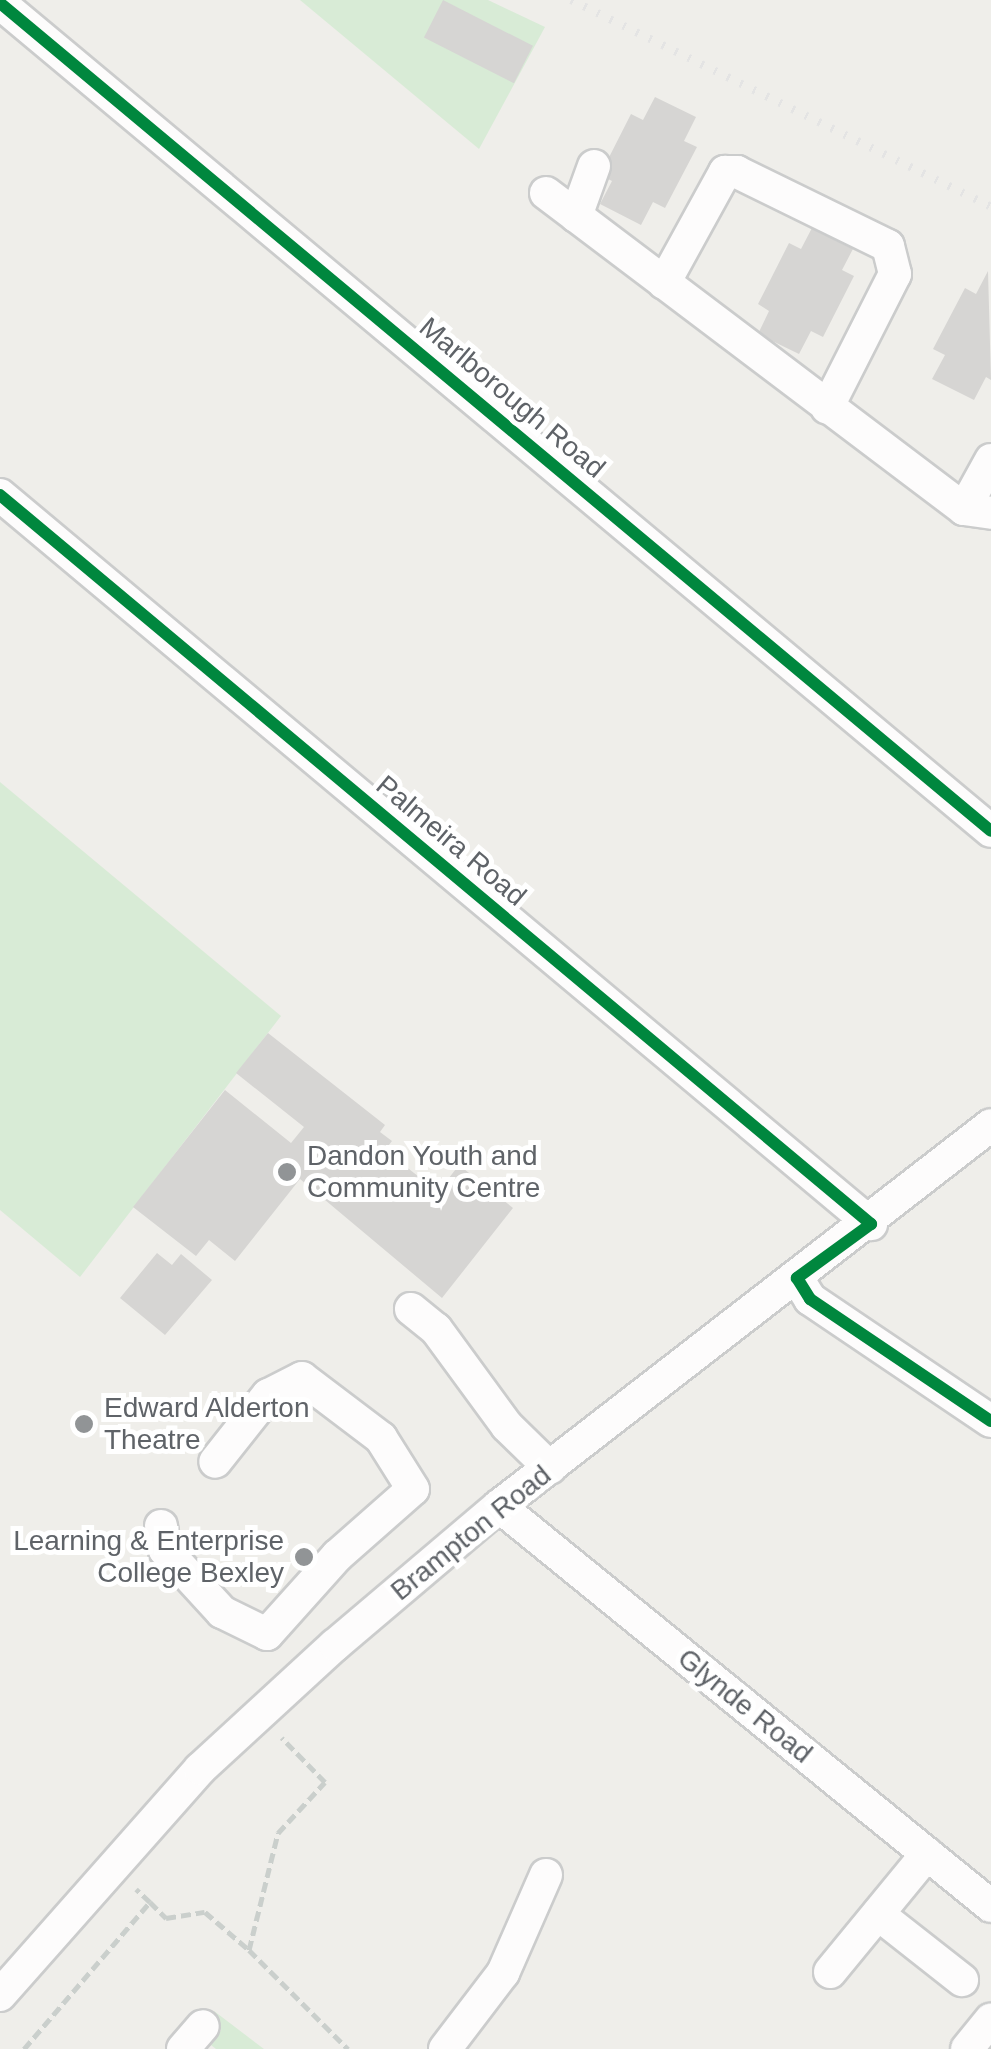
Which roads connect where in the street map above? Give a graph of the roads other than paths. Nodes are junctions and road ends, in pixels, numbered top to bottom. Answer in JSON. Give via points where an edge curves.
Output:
{"nodes":[{"id":1,"x":0,"y":3,"type":"edge"},
{"id":2,"x":594,"y":166,"type":"dead end"},
{"id":3,"x":546,"y":193,"type":"dead end"},
{"id":4,"x":576,"y":216,"type":"junction"},
{"id":5,"x":664,"y":283,"type":"junction"},
{"id":6,"x":827,"y":408,"type":"junction"},
{"id":7,"x":991,"y":460,"type":"edge"},
{"id":8,"x":0,"y":496,"type":"edge"},
{"id":9,"x":977,"y":511,"type":"edge"},
{"id":10,"x":991,"y":831,"type":"edge"},
{"id":11,"x":991,"y":1125,"type":"edge"},
{"id":12,"x":870,"y":1224,"type":"junction"},
{"id":13,"x":796,"y":1278,"type":"junction"},
{"id":14,"x":411,"y":1309,"type":"dead end"},
{"id":15,"x":991,"y":1422,"type":"edge"},
{"id":16,"x":215,"y":1462,"type":"dead end"},
{"id":17,"x":550,"y":1468,"type":"junction"},
{"id":18,"x":499,"y":1506,"type":"junction"},
{"id":19,"x":160,"y":1526,"type":"dead end"},
{"id":20,"x":295,"y":1607,"type":"junction"},
{"id":21,"x":335,"y":1645,"type":"junction"},
{"id":22,"x":927,"y":1854,"type":"junction"},
{"id":23,"x":546,"y":1875,"type":"dead end"},
{"id":24,"x":991,"y":1906,"type":"edge"},
{"id":25,"x":878,"y":1914,"type":"junction"},
{"id":26,"x":830,"y":1972,"type":"dead end"},
{"id":27,"x":962,"y":1980,"type":"dead end"},
{"id":28,"x":0,"y":1995,"type":"edge"},
{"id":29,"x":991,"y":2019,"type":"edge"},
{"id":30,"x":445,"y":2049,"type":"edge"},
{"id":31,"x":967,"y":2049,"type":"edge"}],
"edges":[{"from":1,"to":10,"type":"street","name":"Marlborough Road"},
{"from":2,"to":4,"type":"street"},
{"from":3,"to":4,"type":"street"},
{"from":4,"to":5,"type":"street"},
{"from":5,"to":6,"type":"street"},
{"from":5,"to":6,"type":"street","via":[[716,178],[737,172],[880,242],[894,255],[895,274]]},
{"from":6,"to":9,"type":"street"},
{"from":7,"to":9,"type":"street"},
{"from":8,"to":12,"type":"street","name":"Palmeira Road"},
{"from":11,"to":12,"type":"street","name":"Brampton Road"},
{"from":12,"to":13,"type":"street","name":"Brampton Road"},
{"from":13,"to":15,"type":"street","via":[[810,1299]]},
{"from":13,"to":17,"type":"street","name":"Brampton Road"},
{"from":14,"to":17,"type":"street","via":[[436,1329],[507,1426]]},
{"from":16,"to":20,"type":"street","via":[[268,1395],[302,1378],[381,1438],[414,1489],[338,1556]]},
{"from":17,"to":18,"type":"street","name":"Brampton Road"},
{"from":18,"to":21,"type":"street","name":"Brampton Road"},
{"from":18,"to":22,"type":"street","name":"Glynde Road"},
{"from":19,"to":20,"type":"street","via":[[164,1550],[222,1612],[245,1626],[267,1634]]},
{"from":20,"to":21,"type":"street"},
{"from":21,"to":28,"type":"street","name":"Brampton Road","via":[[200,1770]]},
{"from":22,"to":24,"type":"street","name":"Glynde Road"},
{"from":22,"to":25,"type":"street"},
{"from":23,"to":30,"type":"street","via":[[503,1973]]},
{"from":25,"to":26,"type":"street"},
{"from":25,"to":27,"type":"street"},
{"from":29,"to":31,"type":"street"}]}
